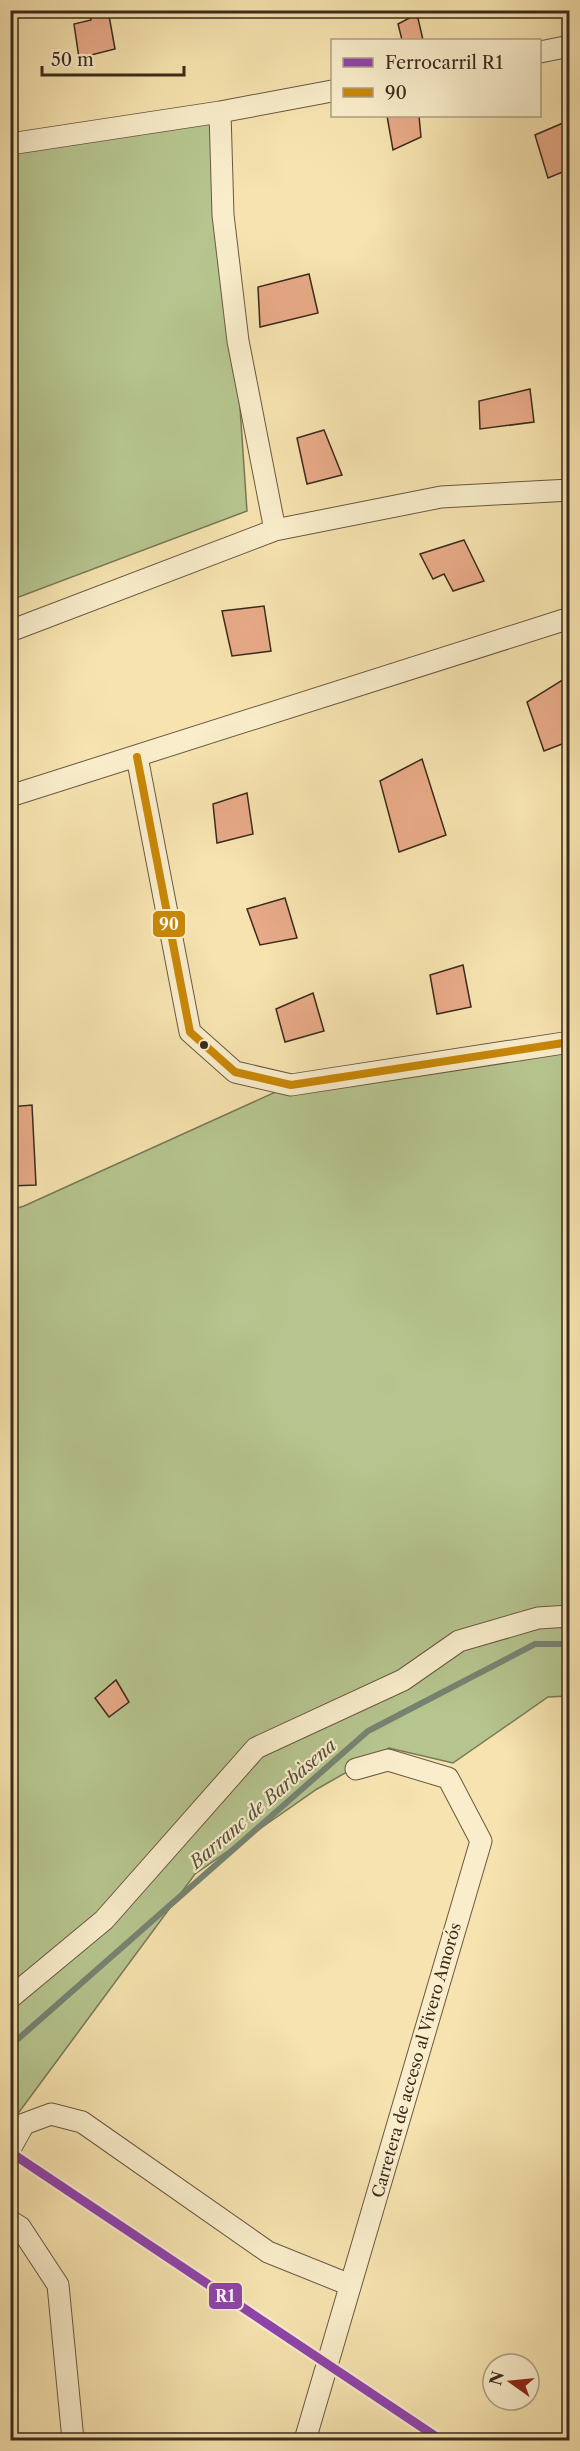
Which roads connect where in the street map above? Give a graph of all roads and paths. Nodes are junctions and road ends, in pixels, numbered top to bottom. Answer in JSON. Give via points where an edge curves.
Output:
{"nodes":[{"id":1,"x":570,"y":46,"type":"edge"},
{"id":2,"x":541,"y":52,"type":"edge"},
{"id":3,"x":331,"y":91,"type":"edge"},
{"id":4,"x":220,"y":112,"type":"junction"},
{"id":5,"x":10,"y":144,"type":"edge"},
{"id":6,"x":570,"y":490,"type":"edge"},
{"id":7,"x":275,"y":530,"type":"junction"},
{"id":8,"x":570,"y":618,"type":"edge"},
{"id":9,"x":10,"y":631,"type":"edge"},
{"id":10,"x":137,"y":757,"type":"junction"},
{"id":11,"x":10,"y":796,"type":"edge"},
{"id":12,"x":570,"y":1042,"type":"edge"},
{"id":13,"x":570,"y":1616,"type":"edge"},
{"id":14,"x":356,"y":1769,"type":"dead end"},
{"id":15,"x":10,"y":1998,"type":"edge"},
{"id":16,"x":10,"y":2149,"type":"edge"},
{"id":17,"x":10,"y":2221,"type":"edge"},
{"id":18,"x":350,"y":2285,"type":"junction"},
{"id":19,"x":73,"y":2440,"type":"edge"},
{"id":20,"x":305,"y":2440,"type":"edge"}],
"edges":[{"from":1,"to":2,"type":"street"},
{"from":3,"to":4,"type":"street"},
{"from":4,"to":5,"type":"street"},
{"from":4,"to":7,"type":"street","via":[[223,215],[238,341]]},
{"from":6,"to":7,"type":"street","via":[[441,497]]},
{"from":7,"to":9,"type":"street"},
{"from":8,"to":10,"type":"street"},
{"from":10,"to":11,"type":"street"},
{"from":10,"to":12,"type":"street","via":[[190,1032],[235,1072],[291,1085]]},
{"from":13,"to":15,"type":"street","via":[[538,1618],[459,1641],[403,1680],[256,1749],[104,1920]]},
{"from":14,"to":18,"type":"street","name":"Carretera de acceso al Vivero Amorós","via":[[388,1760],[448,1778],[481,1841]]},
{"from":16,"to":18,"type":"street","via":[[24,2124],[51,2114],[82,2122],[268,2252]]},
{"from":17,"to":19,"type":"street","via":[[20,2227],[58,2285]]},
{"from":18,"to":20,"type":"street","name":"Carretera de acceso al Vivero Amorós"}]}
